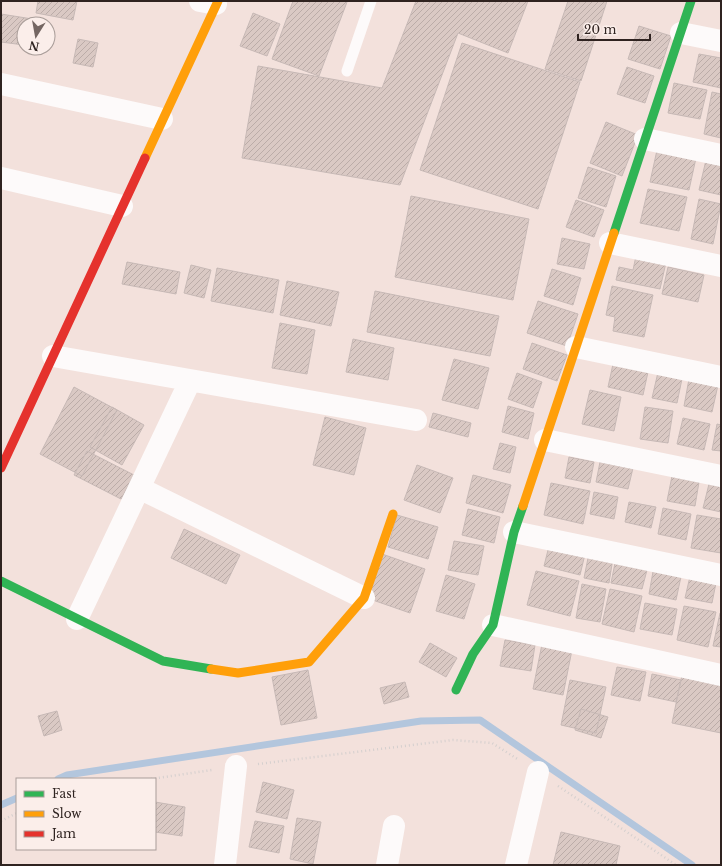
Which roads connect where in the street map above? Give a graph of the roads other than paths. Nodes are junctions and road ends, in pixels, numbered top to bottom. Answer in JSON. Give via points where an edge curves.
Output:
{"nodes":[{"id":1,"x":371,"y":1,"type":"edge"},
{"id":2,"x":691,"y":1,"type":"edge"},
{"id":3,"x":211,"y":2,"type":"edge"},
{"id":4,"x":681,"y":33,"type":"junction"},
{"id":5,"x":721,"y":41,"type":"edge"},
{"id":6,"x":347,"y":72,"type":"dead end"},
{"id":7,"x":1,"y":84,"type":"edge"},
{"id":8,"x":162,"y":119,"type":"junction"},
{"id":9,"x":645,"y":139,"type":"junction"},
{"id":10,"x":721,"y":155,"type":"edge"},
{"id":11,"x":1,"y":178,"type":"edge"},
{"id":12,"x":122,"y":206,"type":"junction"},
{"id":13,"x":610,"y":244,"type":"junction"},
{"id":14,"x":721,"y":266,"type":"edge"},
{"id":15,"x":576,"y":347,"type":"junction"},
{"id":16,"x":53,"y":356,"type":"junction"},
{"id":17,"x":721,"y":377,"type":"edge"},
{"id":18,"x":190,"y":381,"type":"junction"},
{"id":19,"x":416,"y":420,"type":"dead end"},
{"id":20,"x":545,"y":440,"type":"junction"},
{"id":21,"x":1,"y":468,"type":"edge"},
{"id":22,"x":721,"y":476,"type":"edge"},
{"id":23,"x":139,"y":488,"type":"junction"},
{"id":24,"x":394,"y":514,"type":"dead end"},
{"id":25,"x":514,"y":532,"type":"junction"},
{"id":26,"x":721,"y":575,"type":"edge"},
{"id":27,"x":1,"y":581,"type":"edge"},
{"id":28,"x":364,"y":598,"type":"junction"},
{"id":29,"x":77,"y":619,"type":"junction"},
{"id":30,"x":493,"y":625,"type":"junction"},
{"id":31,"x":721,"y":675,"type":"edge"},
{"id":32,"x":456,"y":690,"type":"dead end"},
{"id":33,"x":236,"y":766,"type":"road end"},
{"id":34,"x":538,"y":772,"type":"road end"},
{"id":35,"x":394,"y":826,"type":"dead end"},
{"id":36,"x":225,"y":865,"type":"edge"},
{"id":37,"x":388,"y":865,"type":"edge"},
{"id":38,"x":516,"y":865,"type":"edge"}],
"edges":[{"from":1,"to":6,"type":"lane"},
{"from":2,"to":4,"type":"street"},
{"from":3,"to":8,"type":"street"},
{"from":4,"to":5,"type":"street"},
{"from":4,"to":9,"type":"street"},
{"from":7,"to":8,"type":"street"},
{"from":8,"to":12,"type":"street"},
{"from":9,"to":10,"type":"street"},
{"from":9,"to":13,"type":"street"},
{"from":11,"to":12,"type":"street"},
{"from":12,"to":16,"type":"street"},
{"from":13,"to":14,"type":"street"},
{"from":13,"to":15,"type":"street"},
{"from":15,"to":17,"type":"street"},
{"from":15,"to":20,"type":"street"},
{"from":16,"to":18,"type":"street"},
{"from":16,"to":21,"type":"street"},
{"from":18,"to":19,"type":"street"},
{"from":18,"to":23,"type":"street"},
{"from":20,"to":22,"type":"street"},
{"from":20,"to":25,"type":"street"},
{"from":23,"to":28,"type":"street"},
{"from":23,"to":29,"type":"street"},
{"from":24,"to":28,"type":"street"},
{"from":25,"to":26,"type":"street"},
{"from":25,"to":30,"type":"street"},
{"from":27,"to":29,"type":"street"},
{"from":28,"to":29,"type":"street","via":[[310,662],[238,673],[163,661]]},
{"from":30,"to":31,"type":"street"},
{"from":30,"to":32,"type":"street","via":[[473,654]]},
{"from":33,"to":36,"type":"street"},
{"from":34,"to":38,"type":"street"},
{"from":35,"to":37,"type":"street"}]}
